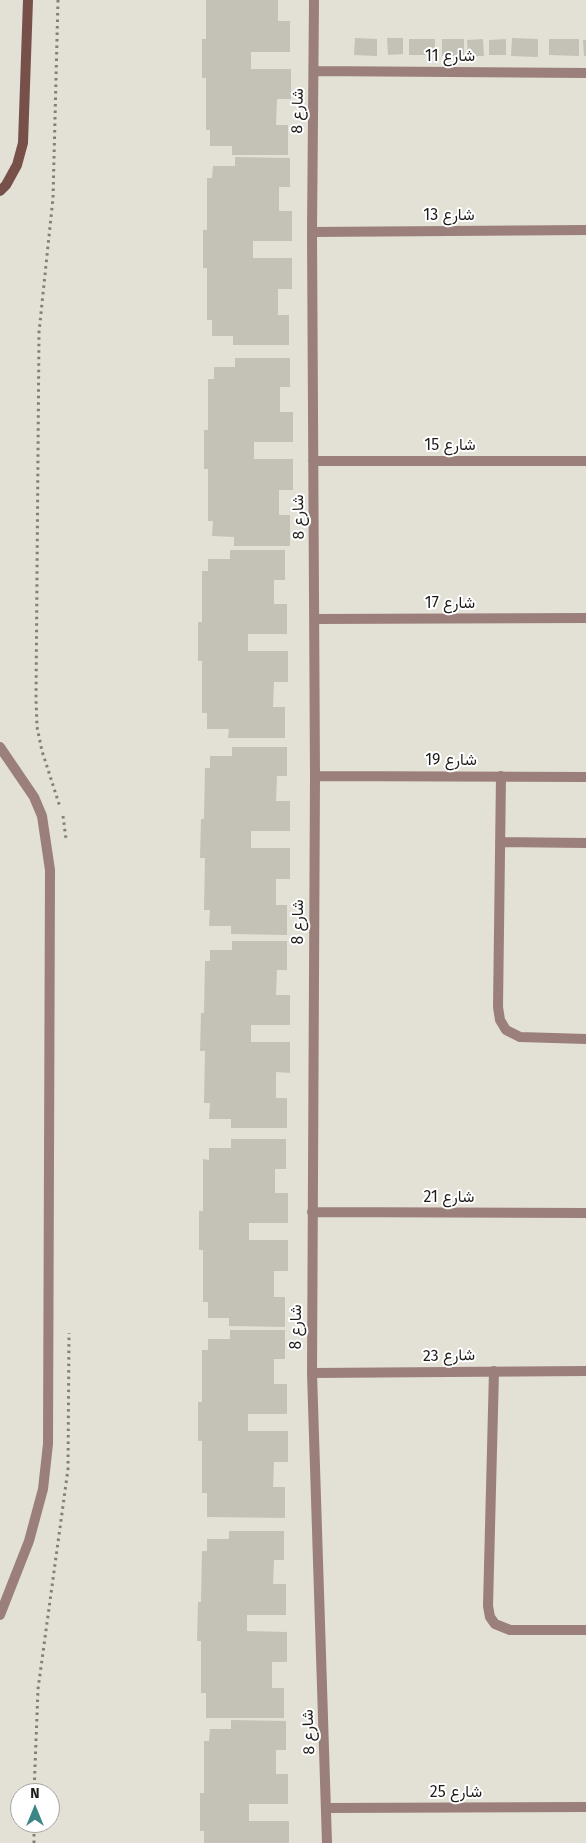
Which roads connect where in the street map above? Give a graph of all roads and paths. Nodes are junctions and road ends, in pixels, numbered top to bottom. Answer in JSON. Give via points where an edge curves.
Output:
{"nodes":[{"id":1,"x":28,"y":0,"type":"edge"},
{"id":2,"x":314,"y":0,"type":"edge"},
{"id":3,"x":314,"y":71,"type":"junction"},
{"id":4,"x":586,"y":73,"type":"edge"},
{"id":5,"x":0,"y":191,"type":"edge"},
{"id":6,"x":586,"y":230,"type":"edge"},
{"id":7,"x":312,"y":232,"type":"junction"},
{"id":8,"x":313,"y":461,"type":"junction"},
{"id":9,"x":586,"y":461,"type":"edge"},
{"id":10,"x":586,"y":618,"type":"edge"},
{"id":11,"x":315,"y":619,"type":"junction"},
{"id":12,"x":0,"y":747,"type":"edge"},
{"id":13,"x":315,"y":776,"type":"junction"},
{"id":14,"x":501,"y":776,"type":"junction"},
{"id":15,"x":586,"y":777,"type":"edge"},
{"id":16,"x":500,"y":842,"type":"junction"},
{"id":17,"x":586,"y":843,"type":"edge"},
{"id":18,"x":586,"y":1039,"type":"edge"},
{"id":19,"x":312,"y":1212,"type":"junction"},
{"id":20,"x":586,"y":1214,"type":"edge"},
{"id":21,"x":494,"y":1371,"type":"junction"},
{"id":22,"x":586,"y":1371,"type":"edge"},
{"id":23,"x":312,"y":1373,"type":"junction"},
{"id":24,"x":0,"y":1615,"type":"edge"},
{"id":25,"x":586,"y":1630,"type":"edge"},
{"id":26,"x":586,"y":1807,"type":"edge"},
{"id":27,"x":327,"y":1808,"type":"junction"},
{"id":28,"x":327,"y":1843,"type":"edge"}],
"edges":[{"from":1,"to":5,"type":"main road","via":[[22,143],[17,165]]},
{"from":2,"to":3,"type":"street","name":"شارع 8"},
{"from":3,"to":4,"type":"street","name":"شارع 11"},
{"from":3,"to":7,"type":"street","name":"شارع 8"},
{"from":6,"to":7,"type":"street","name":"شارع 13"},
{"from":7,"to":8,"type":"street","name":"شارع 8"},
{"from":8,"to":9,"type":"street","name":"شارع 15"},
{"from":8,"to":11,"type":"street","name":"شارع 8"},
{"from":10,"to":11,"type":"street","name":"شارع 17"},
{"from":11,"to":13,"type":"street","name":"شارع 8"},
{"from":12,"to":24,"type":"street","via":[[34,797],[42,816],[50,889],[48,1444],[43,1489],[32,1533]]},
{"from":13,"to":14,"type":"street","name":"شارع 19"},
{"from":13,"to":19,"type":"street","name":"شارع 8"},
{"from":14,"to":15,"type":"street","name":"شارع 19"},
{"from":14,"to":16,"type":"street"},
{"from":16,"to":17,"type":"street"},
{"from":16,"to":18,"type":"street","via":[[500,1020],[506,1030],[520,1037]]},
{"from":19,"to":20,"type":"street","name":"شارع 21"},
{"from":19,"to":23,"type":"street","name":"شارع 8"},
{"from":21,"to":22,"type":"street","name":"شارع 23"},
{"from":21,"to":23,"type":"street","name":"شارع 23"},
{"from":21,"to":25,"type":"street","via":[[490,1617],[495,1624],[510,1630]]},
{"from":23,"to":27,"type":"street","name":"شارع 8"},
{"from":26,"to":27,"type":"street","name":"شارع 25"},
{"from":27,"to":28,"type":"street","name":"شارع 8"}]}
